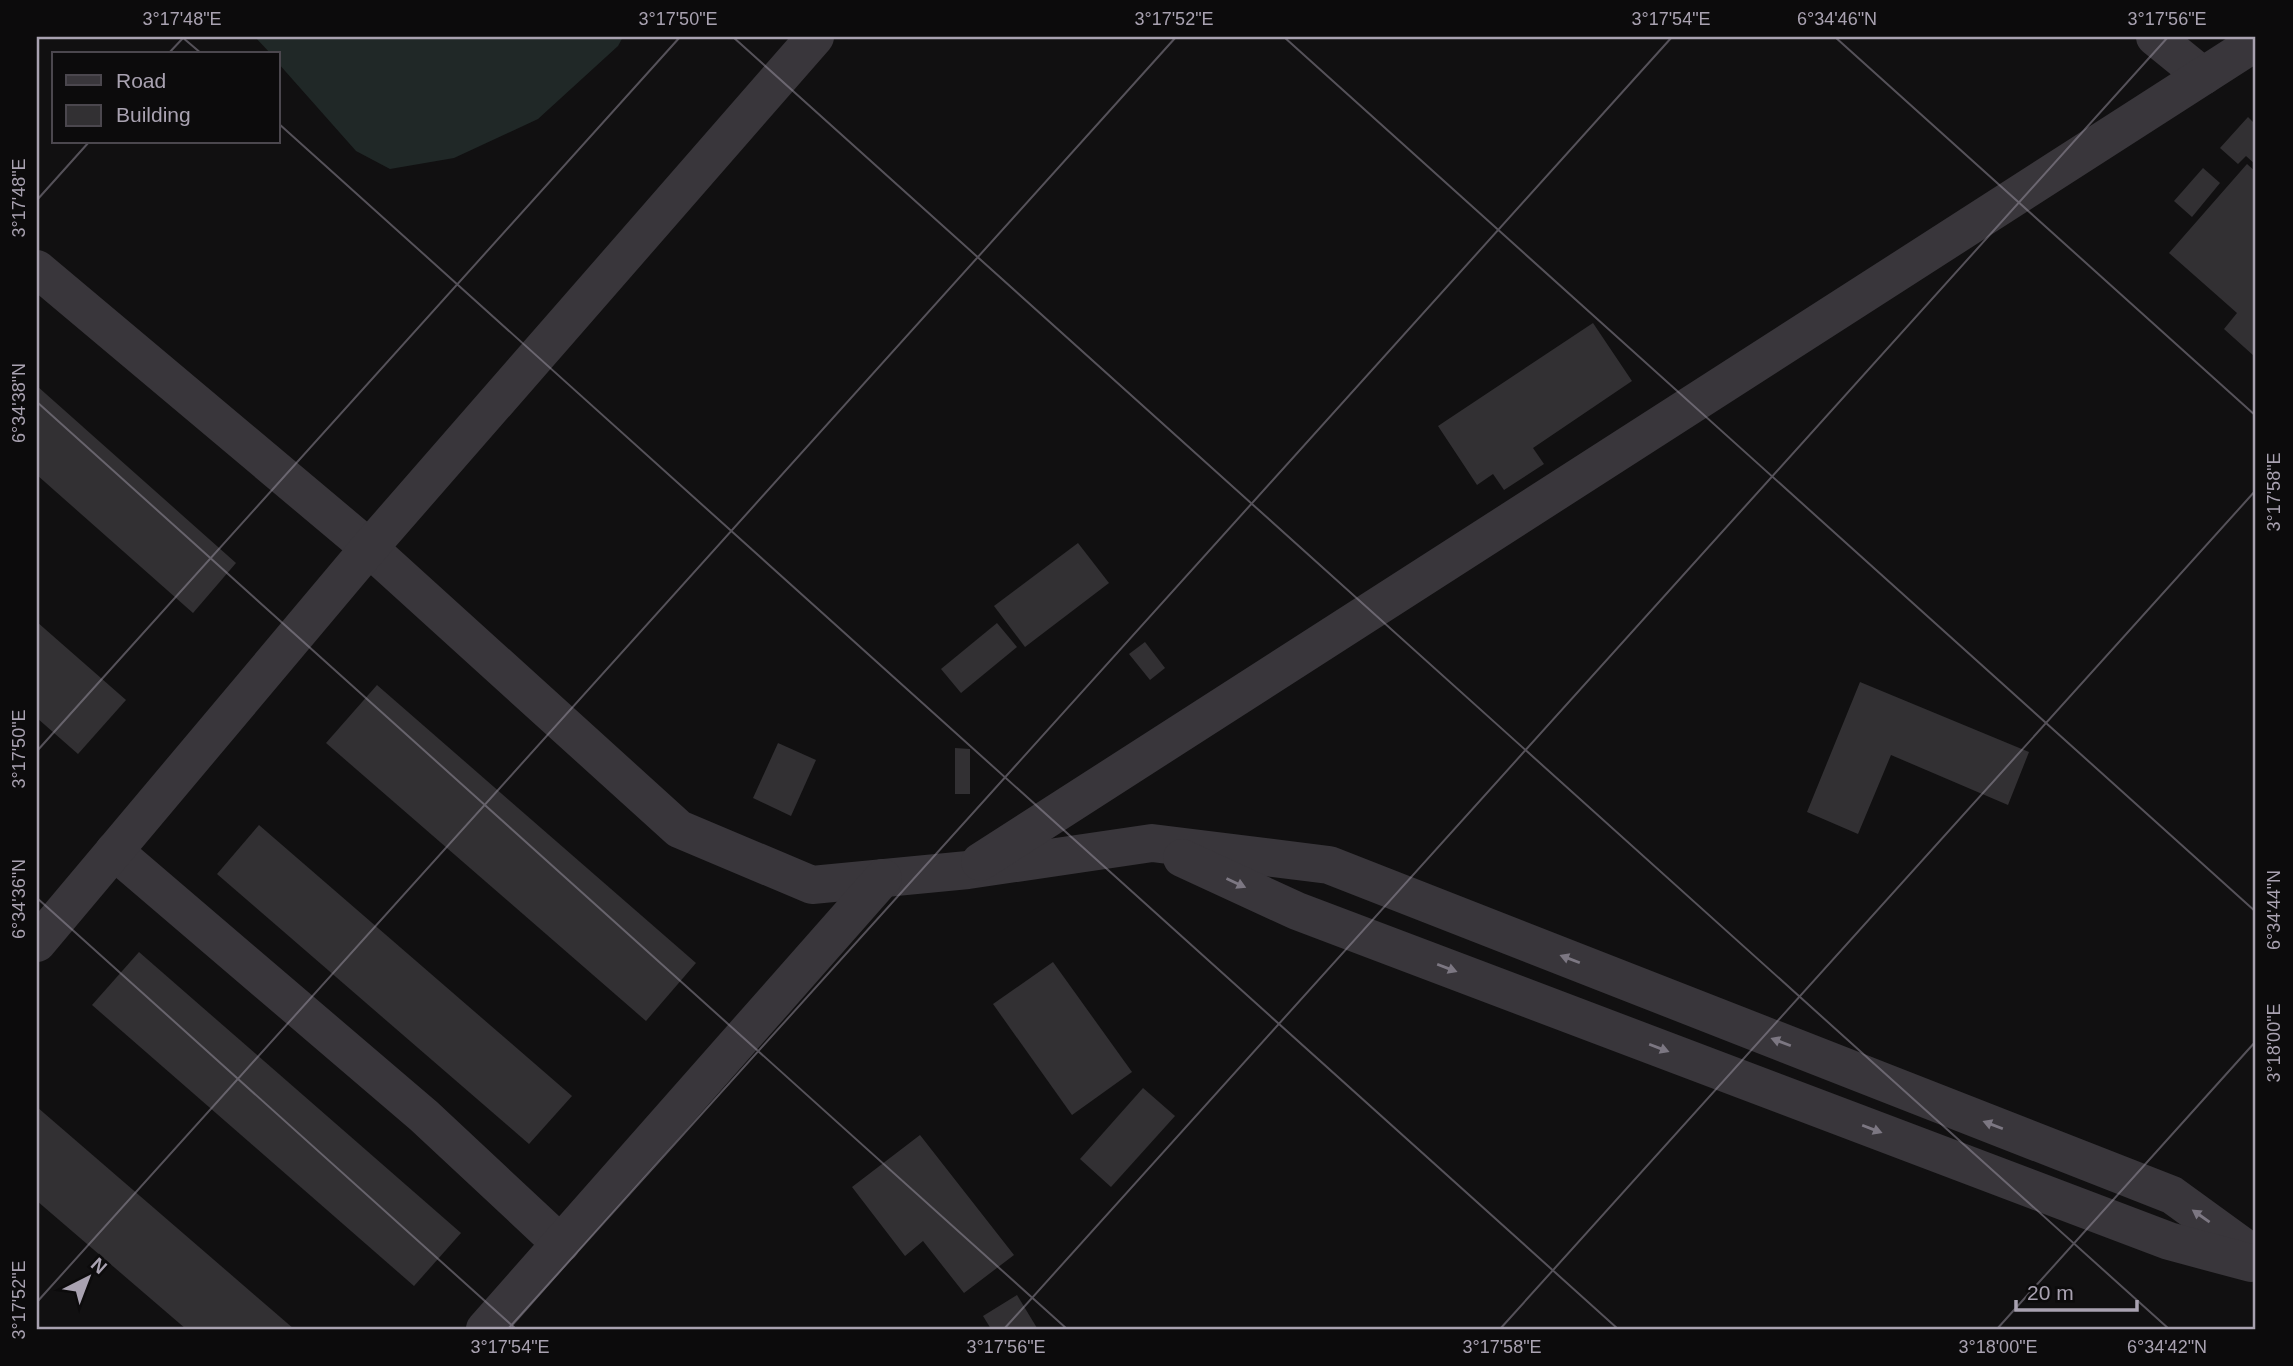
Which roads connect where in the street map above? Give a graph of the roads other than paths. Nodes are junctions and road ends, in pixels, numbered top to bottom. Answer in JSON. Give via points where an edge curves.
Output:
{"nodes":[{"id":1,"x":815,"y":37,"type":"edge"},
{"id":2,"x":2155,"y":37,"type":"edge"},
{"id":3,"x":2256,"y":42,"type":"edge"},
{"id":4,"x":2203,"y":76,"type":"junction"},
{"id":5,"x":37,"y":268,"type":"edge"},
{"id":6,"x":369,"y":548,"type":"junction"},
{"id":7,"x":1152,"y":843,"type":"junction"},
{"id":8,"x":114,"y":851,"type":"junction"},
{"id":9,"x":968,"y":870,"type":"junction"},
{"id":10,"x":883,"y":878,"type":"junction"},
{"id":11,"x":37,"y":943,"type":"edge"},
{"id":12,"x":561,"y":1244,"type":"junction"},
{"id":13,"x":2256,"y":1256,"type":"edge"},
{"id":14,"x":2256,"y":1265,"type":"edge"},
{"id":15,"x":485,"y":1329,"type":"edge"}],
"edges":[{"from":1,"to":6,"type":"street"},
{"from":2,"to":4,"type":"street"},
{"from":3,"to":4,"type":"street"},
{"from":4,"to":9,"type":"street"},
{"from":5,"to":6,"type":"street"},
{"from":6,"to":8,"type":"street"},
{"from":6,"to":10,"type":"street","via":[[679,829],[812,885]]},
{"from":7,"to":9,"type":"street"},
{"from":13,"to":7,"type":"street","one_way":true,"via":[[2172,1195],[1329,864]]},
{"from":7,"to":14,"type":"street","one_way":true,"via":[[1297,911],[2169,1241]]},
{"from":8,"to":11,"type":"street"},
{"from":8,"to":12,"type":"street","via":[[424,1116]]},
{"from":9,"to":10,"type":"street"},
{"from":10,"to":12,"type":"street"},
{"from":12,"to":15,"type":"street"}]}
